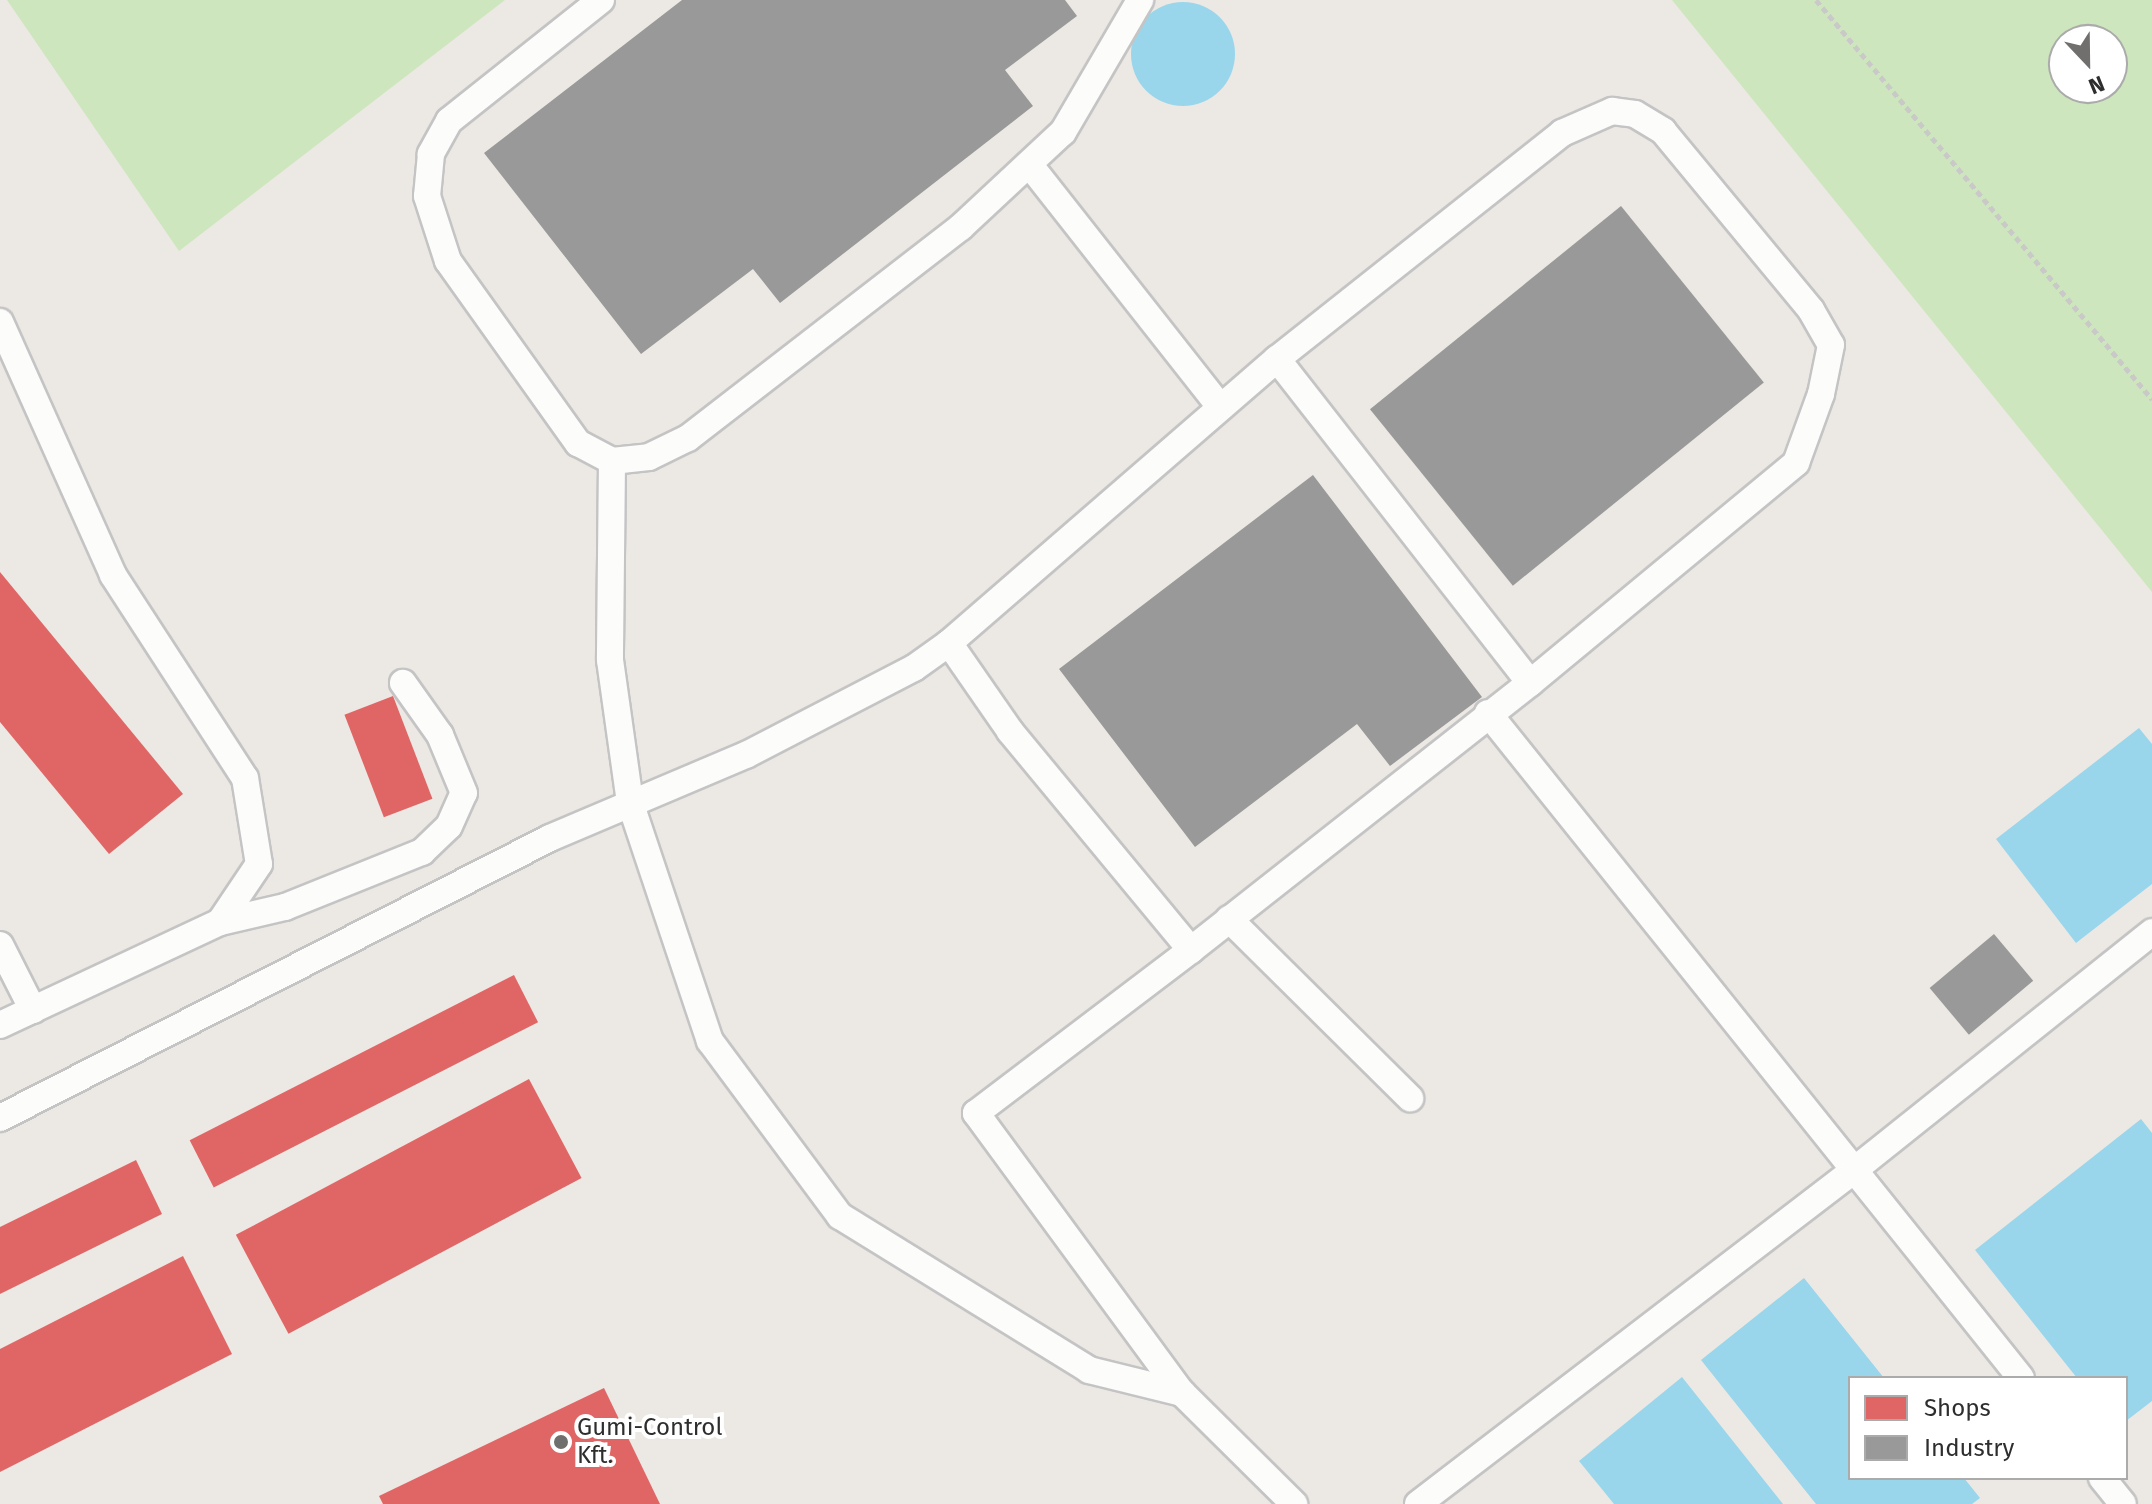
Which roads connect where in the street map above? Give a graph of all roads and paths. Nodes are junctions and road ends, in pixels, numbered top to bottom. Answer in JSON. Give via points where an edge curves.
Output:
{"nodes":[{"id":1,"x":601,"y":0,"type":"edge"},
{"id":2,"x":1140,"y":0,"type":"edge"},
{"id":3,"x":1816,"y":0,"type":"edge"},
{"id":4,"x":1029,"y":164,"type":"junction"},
{"id":5,"x":0,"y":322,"type":"edge"},
{"id":6,"x":1277,"y":359,"type":"junction"},
{"id":7,"x":2152,"y":399,"type":"edge"},
{"id":8,"x":1220,"y":407,"type":"junction"},
{"id":9,"x":612,"y":461,"type":"junction"},
{"id":10,"x":949,"y":643,"type":"junction"},
{"id":11,"x":403,"y":683,"type":"dead end"},
{"id":12,"x":1530,"y":683,"type":"junction"},
{"id":13,"x":1488,"y":713,"type":"junction"},
{"id":14,"x":630,"y":802,"type":"junction"},
{"id":15,"x":1229,"y":919,"type":"junction"},
{"id":16,"x":220,"y":922,"type":"junction"},
{"id":17,"x":2152,"y":932,"type":"edge"},
{"id":18,"x":0,"y":945,"type":"edge"},
{"id":19,"x":1191,"y":950,"type":"junction"},
{"id":20,"x":33,"y":1010,"type":"junction"},
{"id":21,"x":0,"y":1025,"type":"edge"},
{"id":22,"x":1410,"y":1098,"type":"dead end"},
{"id":23,"x":0,"y":1118,"type":"edge"},
{"id":24,"x":1853,"y":1171,"type":"junction"},
{"id":25,"x":2019,"y":1376,"type":"edge"},
{"id":26,"x":1182,"y":1393,"type":"junction"},
{"id":27,"x":2104,"y":1480,"type":"edge"},
{"id":28,"x":1294,"y":1504,"type":"edge"},
{"id":29,"x":1418,"y":1504,"type":"edge"},
{"id":30,"x":2123,"y":1504,"type":"edge"}],
"edges":[{"from":1,"to":9,"type":"lane","via":[[449,121],[431,154],[427,196],[448,261],[578,443]]},
{"from":2,"to":4,"type":"lane","via":[[1063,132]]},
{"from":3,"to":7,"type":"path"},
{"from":4,"to":8,"type":"lane"},
{"from":4,"to":9,"type":"lane","via":[[961,227],[688,438],[649,457]]},
{"from":5,"to":16,"type":"lane","via":[[113,575],[245,778],[259,864]]},
{"from":6,"to":8,"type":"lane"},
{"from":6,"to":12,"type":"lane"},
{"from":6,"to":12,"type":"lane","via":[[1562,133],[1612,111],[1635,114],[1663,131],[1811,310],[1831,345],[1821,394],[1796,463]]},
{"from":8,"to":10,"type":"lane"},
{"from":9,"to":14,"type":"lane","via":[[610,660]]},
{"from":10,"to":14,"type":"lane","via":[[914,668],[746,755]]},
{"from":10,"to":19,"type":"lane","via":[[1010,731]]},
{"from":11,"to":16,"type":"lane","via":[[440,735],[464,793],[449,826],[422,852],[285,907]]},
{"from":12,"to":13,"type":"lane"},
{"from":13,"to":15,"type":"lane"},
{"from":13,"to":24,"type":"lane"},
{"from":14,"to":23,"type":"lane","via":[[323,950]]},
{"from":14,"to":26,"type":"lane","via":[[710,1041],[840,1216],[1089,1370]]},
{"from":15,"to":19,"type":"lane"},
{"from":15,"to":22,"type":"lane"},
{"from":16,"to":20,"type":"lane"},
{"from":17,"to":24,"type":"lane"},
{"from":18,"to":20,"type":"lane"},
{"from":19,"to":26,"type":"lane","via":[[976,1113]]},
{"from":20,"to":21,"type":"lane"},
{"from":24,"to":25,"type":"lane"},
{"from":24,"to":29,"type":"lane"},
{"from":26,"to":28,"type":"lane"},
{"from":27,"to":30,"type":"lane"}]}
